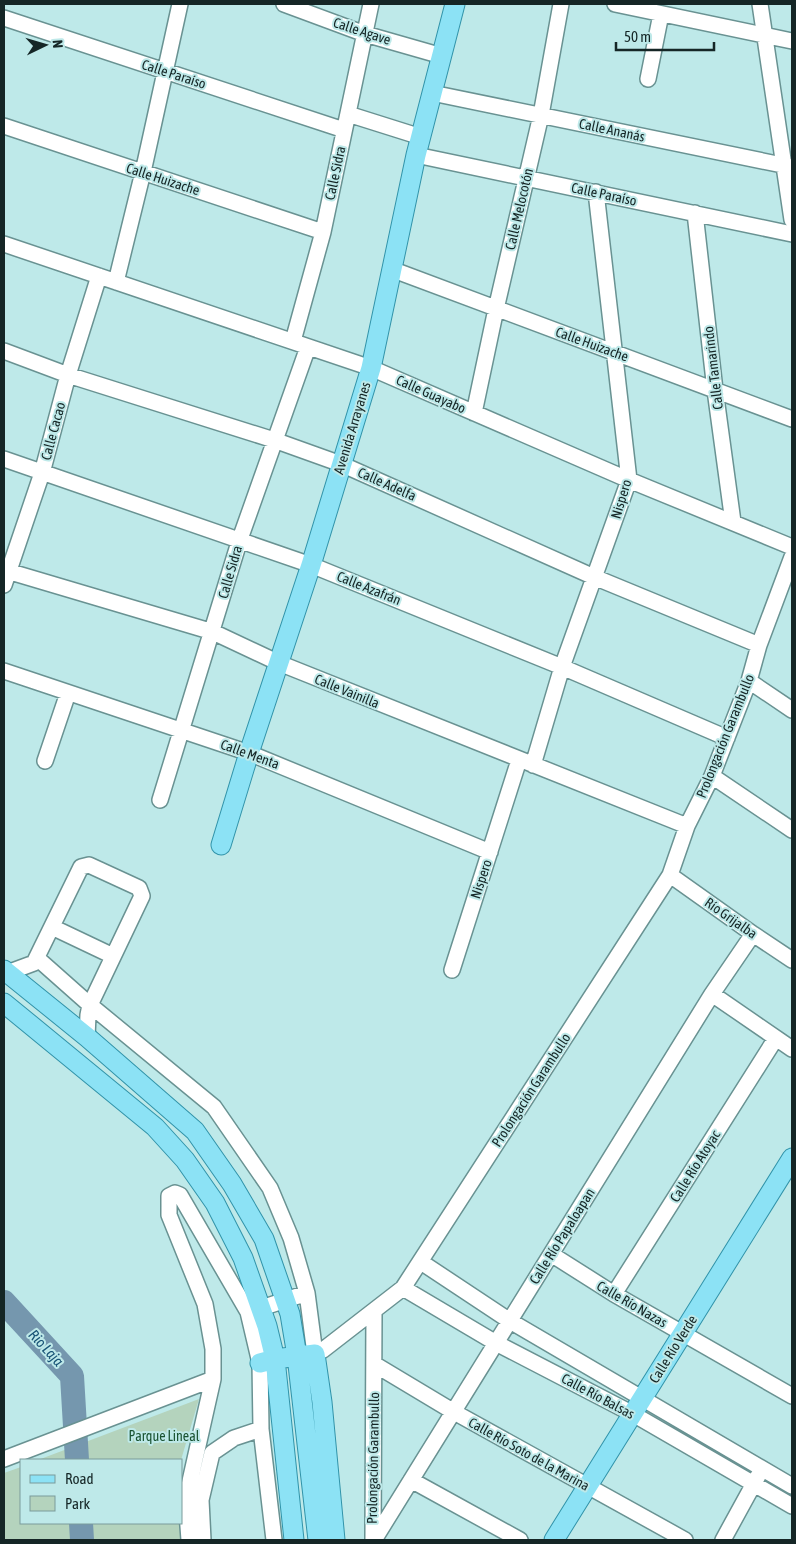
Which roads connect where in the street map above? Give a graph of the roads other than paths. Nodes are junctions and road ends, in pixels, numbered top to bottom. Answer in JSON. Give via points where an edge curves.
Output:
{"nodes":[{"id":1,"x":180,"y":4,"type":"edge"},
{"id":2,"x":284,"y":4,"type":"edge"},
{"id":3,"x":371,"y":4,"type":"edge"},
{"id":4,"x":455,"y":4,"type":"edge"},
{"id":5,"x":561,"y":4,"type":"edge"},
{"id":6,"x":615,"y":4,"type":"edge"},
{"id":7,"x":760,"y":4,"type":"edge"},
{"id":8,"x":661,"y":14,"type":"junction"},
{"id":9,"x":4,"y":18,"type":"edge"},
{"id":10,"x":365,"y":34,"type":"junction"},
{"id":11,"x":764,"y":35,"type":"junction"},
{"id":12,"x":792,"y":41,"type":"edge"},
{"id":13,"x":442,"y":56,"type":"junction"},
{"id":14,"x":166,"y":71,"type":"junction"},
{"id":15,"x":648,"y":79,"type":"dead end"},
{"id":16,"x":432,"y":92,"type":"junction"},
{"id":17,"x":348,"y":114,"type":"junction"},
{"id":18,"x":541,"y":115,"type":"junction"},
{"id":19,"x":4,"y":126,"type":"edge"},
{"id":20,"x":344,"y":130,"type":"junction"},
{"id":21,"x":420,"y":137,"type":"junction"},
{"id":22,"x":416,"y":155,"type":"junction"},
{"id":23,"x":789,"y":167,"type":"edge"},
{"id":24,"x":143,"y":172,"type":"junction"},
{"id":25,"x":526,"y":178,"type":"junction"},
{"id":26,"x":596,"y":192,"type":"junction"},
{"id":27,"x":695,"y":213,"type":"junction"},
{"id":28,"x":792,"y":220,"type":"edge"},
{"id":29,"x":323,"y":232,"type":"junction"},
{"id":30,"x":792,"y":234,"type":"edge"},
{"id":31,"x":4,"y":244,"type":"edge"},
{"id":32,"x":391,"y":269,"type":"junction"},
{"id":33,"x":100,"y":276,"type":"junction"},
{"id":34,"x":116,"y":282,"type":"junction"},
{"id":35,"x":496,"y":309,"type":"junction"},
{"id":36,"x":293,"y":341,"type":"junction"},
{"id":37,"x":308,"y":347,"type":"junction"},
{"id":38,"x":4,"y":351,"type":"edge"},
{"id":39,"x":615,"y":353,"type":"junction"},
{"id":40,"x":370,"y":368,"type":"junction"},
{"id":41,"x":68,"y":375,"type":"junction"},
{"id":42,"x":715,"y":390,"type":"junction"},
{"id":43,"x":474,"y":413,"type":"junction"},
{"id":44,"x":792,"y":419,"type":"edge"},
{"id":45,"x":274,"y":440,"type":"junction"},
{"id":46,"x":4,"y":459,"type":"edge"},
{"id":47,"x":341,"y":464,"type":"junction"},
{"id":48,"x":42,"y":472,"type":"junction"},
{"id":49,"x":629,"y":480,"type":"junction"},
{"id":50,"x":733,"y":522,"type":"junction"},
{"id":51,"x":240,"y":539,"type":"junction"},
{"id":52,"x":792,"y":547,"type":"edge"},
{"id":53,"x":792,"y":557,"type":"edge"},
{"id":54,"x":311,"y":564,"type":"junction"},
{"id":55,"x":5,"y":575,"type":"edge"},
{"id":56,"x":594,"y":577,"type":"junction"},
{"id":57,"x":213,"y":632,"type":"junction"},
{"id":58,"x":759,"y":646,"type":"junction"},
{"id":59,"x":279,"y":663,"type":"junction"},
{"id":60,"x":562,"y":666,"type":"junction"},
{"id":61,"x":4,"y":671,"type":"edge"},
{"id":62,"x":749,"y":681,"type":"junction"},
{"id":63,"x":68,"y":692,"type":"junction"},
{"id":64,"x":792,"y":710,"type":"edge"},
{"id":65,"x":183,"y":731,"type":"junction"},
{"id":66,"x":727,"y":738,"type":"junction"},
{"id":67,"x":249,"y":753,"type":"junction"},
{"id":68,"x":45,"y":761,"type":"dead end"},
{"id":69,"x":526,"y":763,"type":"junction"},
{"id":70,"x":712,"y":776,"type":"junction"},
{"id":71,"x":160,"y":800,"type":"dead end"},
{"id":72,"x":687,"y":826,"type":"junction"},
{"id":73,"x":792,"y":830,"type":"edge"},
{"id":74,"x":221,"y":845,"type":"dead end"},
{"id":75,"x":490,"y":852,"type":"junction"},
{"id":76,"x":670,"y":874,"type":"junction"},
{"id":77,"x":52,"y":927,"type":"junction"},
{"id":78,"x":753,"y":934,"type":"junction"},
{"id":79,"x":113,"y":956,"type":"junction"},
{"id":80,"x":36,"y":958,"type":"junction"},
{"id":81,"x":792,"y":960,"type":"edge"},
{"id":82,"x":452,"y":970,"type":"dead end"},
{"id":83,"x":6,"y":972,"type":"edge"},
{"id":84,"x":712,"y":994,"type":"junction"},
{"id":85,"x":4,"y":1003,"type":"edge"},
{"id":86,"x":90,"y":1005,"type":"junction"},
{"id":87,"x":87,"y":1037,"type":"junction"},
{"id":88,"x":776,"y":1038,"type":"junction"},
{"id":89,"x":792,"y":1049,"type":"edge"},
{"id":90,"x":792,"y":1158,"type":"edge"},
{"id":91,"x":551,"y":1254,"type":"junction"},
{"id":92,"x":421,"y":1262,"type":"junction"},
{"id":93,"x":403,"y":1288,"type":"junction"},
{"id":94,"x":307,"y":1293,"type":"junction"},
{"id":95,"x":614,"y":1294,"type":"junction"},
{"id":96,"x":285,"y":1300,"type":"junction"},
{"id":97,"x":254,"y":1310,"type":"junction"},
{"id":98,"x":374,"y":1311,"type":"junction"},
{"id":99,"x":510,"y":1321,"type":"junction"},
{"id":100,"x":683,"y":1334,"type":"junction"},
{"id":101,"x":496,"y":1343,"type":"junction"},
{"id":102,"x":306,"y":1355,"type":"junction"},
{"id":103,"x":267,"y":1361,"type":"junction"},
{"id":104,"x":374,"y":1364,"type":"junction"},
{"id":105,"x":213,"y":1379,"type":"junction"},
{"id":106,"x":792,"y":1396,"type":"edge"},
{"id":107,"x":643,"y":1398,"type":"junction"},
{"id":108,"x":454,"y":1412,"type":"junction"},
{"id":109,"x":633,"y":1414,"type":"junction"},
{"id":110,"x":261,"y":1429,"type":"junction"},
{"id":111,"x":4,"y":1459,"type":"edge"},
{"id":112,"x":762,"y":1468,"type":"junction"},
{"id":113,"x":411,"y":1480,"type":"junction"},
{"id":114,"x":754,"y":1484,"type":"junction"},
{"id":115,"x":588,"y":1486,"type":"junction"},
{"id":116,"x":792,"y":1486,"type":"edge"},
{"id":117,"x":792,"y":1506,"type":"edge"},
{"id":118,"x":202,"y":1534,"type":"edge"},
{"id":119,"x":189,"y":1540,"type":"edge"},
{"id":120,"x":214,"y":1540,"type":"edge"},
{"id":121,"x":274,"y":1540,"type":"edge"},
{"id":122,"x":294,"y":1540,"type":"edge"},
{"id":123,"x":318,"y":1540,"type":"edge"},
{"id":124,"x":335,"y":1540,"type":"edge"},
{"id":125,"x":373,"y":1540,"type":"edge"},
{"id":126,"x":520,"y":1540,"type":"edge"},
{"id":127,"x":554,"y":1540,"type":"edge"},
{"id":128,"x":685,"y":1540,"type":"edge"},
{"id":129,"x":723,"y":1540,"type":"edge"}],
"edges":[{"from":1,"to":14,"type":"street"},
{"from":2,"to":10,"type":"street","name":"Calle Agave"},
{"from":3,"to":10,"type":"street","name":"Calle Sidra"},
{"from":4,"to":13,"type":"main road","name":"Avenida Arrayanes"},
{"from":5,"to":18,"type":"street","name":"Calle Melocotón"},
{"from":6,"to":8,"type":"street"},
{"from":7,"to":11,"type":"street"},
{"from":8,"to":11,"type":"street"},
{"from":8,"to":15,"type":"street"},
{"from":9,"to":14,"type":"street","name":"Calle Paraíso"},
{"from":10,"to":13,"type":"street","name":"Calle Agave"},
{"from":10,"to":17,"type":"street","name":"Calle Sidra"},
{"from":11,"to":12,"type":"street"},
{"from":11,"to":23,"type":"street"},
{"from":13,"to":16,"type":"main road","name":"Avenida Arrayanes"},
{"from":14,"to":20,"type":"street","name":"Calle Paraíso"},
{"from":14,"to":24,"type":"street"},
{"from":16,"to":18,"type":"street","name":"Calle Ananás"},
{"from":16,"to":21,"type":"main road","name":"Avenida Arrayanes"},
{"from":17,"to":20,"type":"street","name":"Calle Sidra"},
{"from":17,"to":21,"type":"street"},
{"from":18,"to":23,"type":"street","name":"Calle Ananás"},
{"from":18,"to":25,"type":"street","name":"Calle Melocotón"},
{"from":19,"to":24,"type":"street","name":"Calle Huizache"},
{"from":20,"to":29,"type":"street","name":"Calle Sidra"},
{"from":21,"to":22,"type":"main road","name":"Avenida Arrayanes"},
{"from":22,"to":25,"type":"street","name":"Calle Paraíso"},
{"from":22,"to":32,"type":"main road","name":"Avenida Arrayanes"},
{"from":23,"to":28,"type":"street"},
{"from":24,"to":29,"type":"street","name":"Calle Huizache"},
{"from":24,"to":34,"type":"street"},
{"from":25,"to":26,"type":"street","name":"Calle Paraíso"},
{"from":25,"to":35,"type":"street","name":"Calle Melocotón"},
{"from":26,"to":27,"type":"street","name":"Calle Paraíso"},
{"from":26,"to":39,"type":"street","name":"Nispero"},
{"from":27,"to":30,"type":"street","name":"Calle Paraíso"},
{"from":27,"to":42,"type":"street","name":"Calle Tamarindo"},
{"from":29,"to":36,"type":"street","name":"Calle Sidra"},
{"from":31,"to":33,"type":"street","name":"Calle Guayabo"},
{"from":32,"to":35,"type":"street","name":"Calle Huizache"},
{"from":32,"to":40,"type":"main road","name":"Avenida Arrayanes"},
{"from":33,"to":34,"type":"street","name":"Calle Guayabo"},
{"from":33,"to":41,"type":"street","name":"Calle Cacao"},
{"from":34,"to":36,"type":"street","name":"Calle Guayabo"},
{"from":35,"to":39,"type":"street","name":"Calle Huizache"},
{"from":35,"to":43,"type":"street","name":"Calle Melocotón"},
{"from":36,"to":37,"type":"street","name":"Calle Guayabo"},
{"from":37,"to":40,"type":"street","name":"Calle Guayabo"},
{"from":37,"to":45,"type":"street","name":"Calle Sidra"},
{"from":38,"to":41,"type":"street","name":"Calle Adelfa"},
{"from":39,"to":42,"type":"street","name":"Calle Huizache"},
{"from":39,"to":49,"type":"street","name":"Nispero"},
{"from":40,"to":43,"type":"street","name":"Calle Guayabo"},
{"from":40,"to":47,"type":"main road","name":"Avenida Arrayanes"},
{"from":41,"to":45,"type":"street","name":"Calle Adelfa"},
{"from":41,"to":48,"type":"street","name":"Calle Cacao"},
{"from":42,"to":44,"type":"street","name":"Calle Huizache"},
{"from":42,"to":50,"type":"street","name":"Calle Tamarindo"},
{"from":43,"to":49,"type":"street","name":"Calle Guayabo"},
{"from":45,"to":47,"type":"street","name":"Calle Adelfa"},
{"from":45,"to":51,"type":"street","name":"Calle Sidra"},
{"from":46,"to":48,"type":"street","name":"Calle Azafrán"},
{"from":47,"to":54,"type":"main road","name":"Avenida Arrayanes"},
{"from":47,"to":56,"type":"street","name":"Calle Adelfa"},
{"from":48,"to":51,"type":"street","name":"Calle Azafrán"},
{"from":48,"to":55,"type":"street","name":"Calle Cacao"},
{"from":49,"to":50,"type":"street","name":"Calle Guayabo"},
{"from":49,"to":56,"type":"street","name":"Nispero"},
{"from":50,"to":52,"type":"street","name":"Calle Guayabo"},
{"from":51,"to":54,"type":"street","name":"Calle Azafrán"},
{"from":51,"to":57,"type":"street","name":"Calle Sidra"},
{"from":53,"to":58,"type":"street","name":"Prolongación Garambullo"},
{"from":54,"to":59,"type":"main road","name":"Avenida Arrayanes"},
{"from":54,"to":60,"type":"street","name":"Calle Azafrán"},
{"from":55,"to":57,"type":"street","name":"Calle Vainilla"},
{"from":56,"to":58,"type":"street","name":"Calle Adelfa"},
{"from":56,"to":60,"type":"street","name":"Nispero"},
{"from":57,"to":59,"type":"street","name":"Calle Vainilla"},
{"from":57,"to":65,"type":"street","name":"Calle Sidra"},
{"from":58,"to":62,"type":"street","name":"Prolongación Garambullo"},
{"from":59,"to":67,"type":"main road","name":"Avenida Arrayanes"},
{"from":59,"to":69,"type":"street","name":"Calle Vainilla"},
{"from":60,"to":66,"type":"street","name":"Calle Azafrán"},
{"from":60,"to":69,"type":"street","name":"Nispero"},
{"from":61,"to":63,"type":"street","name":"Calle Menta"},
{"from":62,"to":64,"type":"street"},
{"from":62,"to":66,"type":"street","name":"Prolongación Garambullo"},
{"from":63,"to":65,"type":"street","name":"Calle Menta"},
{"from":63,"to":68,"type":"street"},
{"from":65,"to":67,"type":"street","name":"Calle Menta"},
{"from":65,"to":71,"type":"street","name":"Calle Sidra"},
{"from":66,"to":70,"type":"street","name":"Prolongación Garambullo"},
{"from":67,"to":74,"type":"main road","name":"Avenida Arrayanes"},
{"from":67,"to":75,"type":"street","name":"Calle Menta"},
{"from":69,"to":72,"type":"street","name":"Calle Vainilla"},
{"from":69,"to":75,"type":"street","name":"Nispero"},
{"from":70,"to":72,"type":"street","name":"Prolongación Garambullo"},
{"from":70,"to":73,"type":"street"},
{"from":72,"to":76,"type":"street","name":"Prolongación Garambullo"},
{"from":75,"to":82,"type":"street","name":"Nispero"},
{"from":76,"to":78,"type":"street","name":"Río Grijalba"},
{"from":76,"to":92,"type":"street","name":"Prolongación Garambullo"},
{"from":77,"to":79,"type":"street"},
{"from":77,"to":79,"type":"street","via":[[81,867],[89,865],[139,888],[142,896]]},
{"from":77,"to":80,"type":"street"},
{"from":78,"to":81,"type":"street","name":"Río Grijalba"},
{"from":78,"to":84,"type":"street","name":"Calle Río Papaloapan"},
{"from":79,"to":86,"type":"street"},
{"from":80,"to":83,"type":"street","via":[[34,963]]},
{"from":80,"to":86,"type":"street"},
{"from":83,"to":87,"type":"main road"},
{"from":84,"to":88,"type":"street"},
{"from":84,"to":91,"type":"street","name":"Calle Río Papaloapan"},
{"from":85,"to":97,"type":"main road","via":[[155,1127],[185,1160],[215,1203],[243,1258]]},
{"from":86,"to":87,"type":"street"},
{"from":86,"to":94,"type":"street","via":[[214,1107],[270,1188],[291,1238]]},
{"from":87,"to":96,"type":"main road","via":[[195,1131],[232,1184],[264,1239]]},
{"from":88,"to":89,"type":"street"},
{"from":88,"to":95,"type":"street","name":"Calle Río Atoyac"},
{"from":90,"to":100,"type":"main road","name":"Calle Río Verde"},
{"from":91,"to":95,"type":"street","name":"Calle Río Nazas"},
{"from":91,"to":99,"type":"street","name":"Calle Río Papaloapan"},
{"from":92,"to":93,"type":"street","name":"Prolongación Garambullo"},
{"from":92,"to":99,"type":"street","name":"Calle Río Balsas"},
{"from":93,"to":98,"type":"street","name":"Prolongación Garambullo"},
{"from":93,"to":101,"type":"street","name":"Calle Río Balsas"},
{"from":94,"to":96,"type":"street"},
{"from":94,"to":102,"type":"street"},
{"from":95,"to":100,"type":"street","name":"Calle Río Nazas"},
{"from":96,"to":97,"type":"street"},
{"from":96,"to":102,"type":"main road"},
{"from":97,"to":103,"type":"main road"},
{"from":97,"to":105,"type":"street","via":[[244,1302],[180,1195],[169,1196],[169,1214],[205,1304],[213,1348]]},
{"from":98,"to":102,"type":"street","via":[[323,1350]]},
{"from":98,"to":104,"type":"street","name":"Prolongación Garambullo"},
{"from":99,"to":101,"type":"street","name":"Calle Río Papaloapan"},
{"from":99,"to":107,"type":"street","name":"Calle Río Balsas"},
{"from":100,"to":106,"type":"street","name":"Calle Río Nazas"},
{"from":100,"to":107,"type":"main road","name":"Calle Río Verde"},
{"from":101,"to":108,"type":"street","name":"Calle Río Papaloapan"},
{"from":101,"to":109,"type":"street","name":"Calle Río Balsas"},
{"from":102,"to":103,"type":"main road"},
{"from":102,"to":123,"type":"main road"},
{"from":102,"to":124,"type":"main road","via":[[322,1402]]},
{"from":103,"to":110,"type":"street"},
{"from":103,"to":122,"type":"main road"},
{"from":104,"to":108,"type":"street","name":"Calle Río Soto de la Marina"},
{"from":104,"to":125,"type":"street","name":"Prolongación Garambullo"},
{"from":105,"to":111,"type":"street"},
{"from":105,"to":119,"type":"street","via":[[186,1499]]},
{"from":107,"to":109,"type":"main road","name":"Calle Río Verde"},
{"from":107,"to":112,"type":"street","name":"Calle Río Balsas"},
{"from":108,"to":113,"type":"street","name":"Calle Río Papaloapan"},
{"from":108,"to":115,"type":"street","name":"Calle Río Soto de la Marina"},
{"from":109,"to":114,"type":"street","name":"Calle Río Balsas"},
{"from":109,"to":115,"type":"main road","name":"Calle Río Verde"},
{"from":110,"to":118,"type":"street","via":[[234,1438],[212,1452],[200,1500]]},
{"from":110,"to":121,"type":"street"},
{"from":112,"to":114,"type":"street"},
{"from":112,"to":116,"type":"street","name":"Calle Río Balsas"},
{"from":113,"to":125,"type":"street","name":"Calle Río Papaloapan"},
{"from":113,"to":126,"type":"street"},
{"from":114,"to":117,"type":"street","name":"Calle Río Balsas"},
{"from":114,"to":129,"type":"street"},
{"from":115,"to":127,"type":"main road","name":"Calle Río Verde"},
{"from":115,"to":128,"type":"street","name":"Calle Río Soto de la Marina"},
{"from":118,"to":120,"type":"street"}]}
